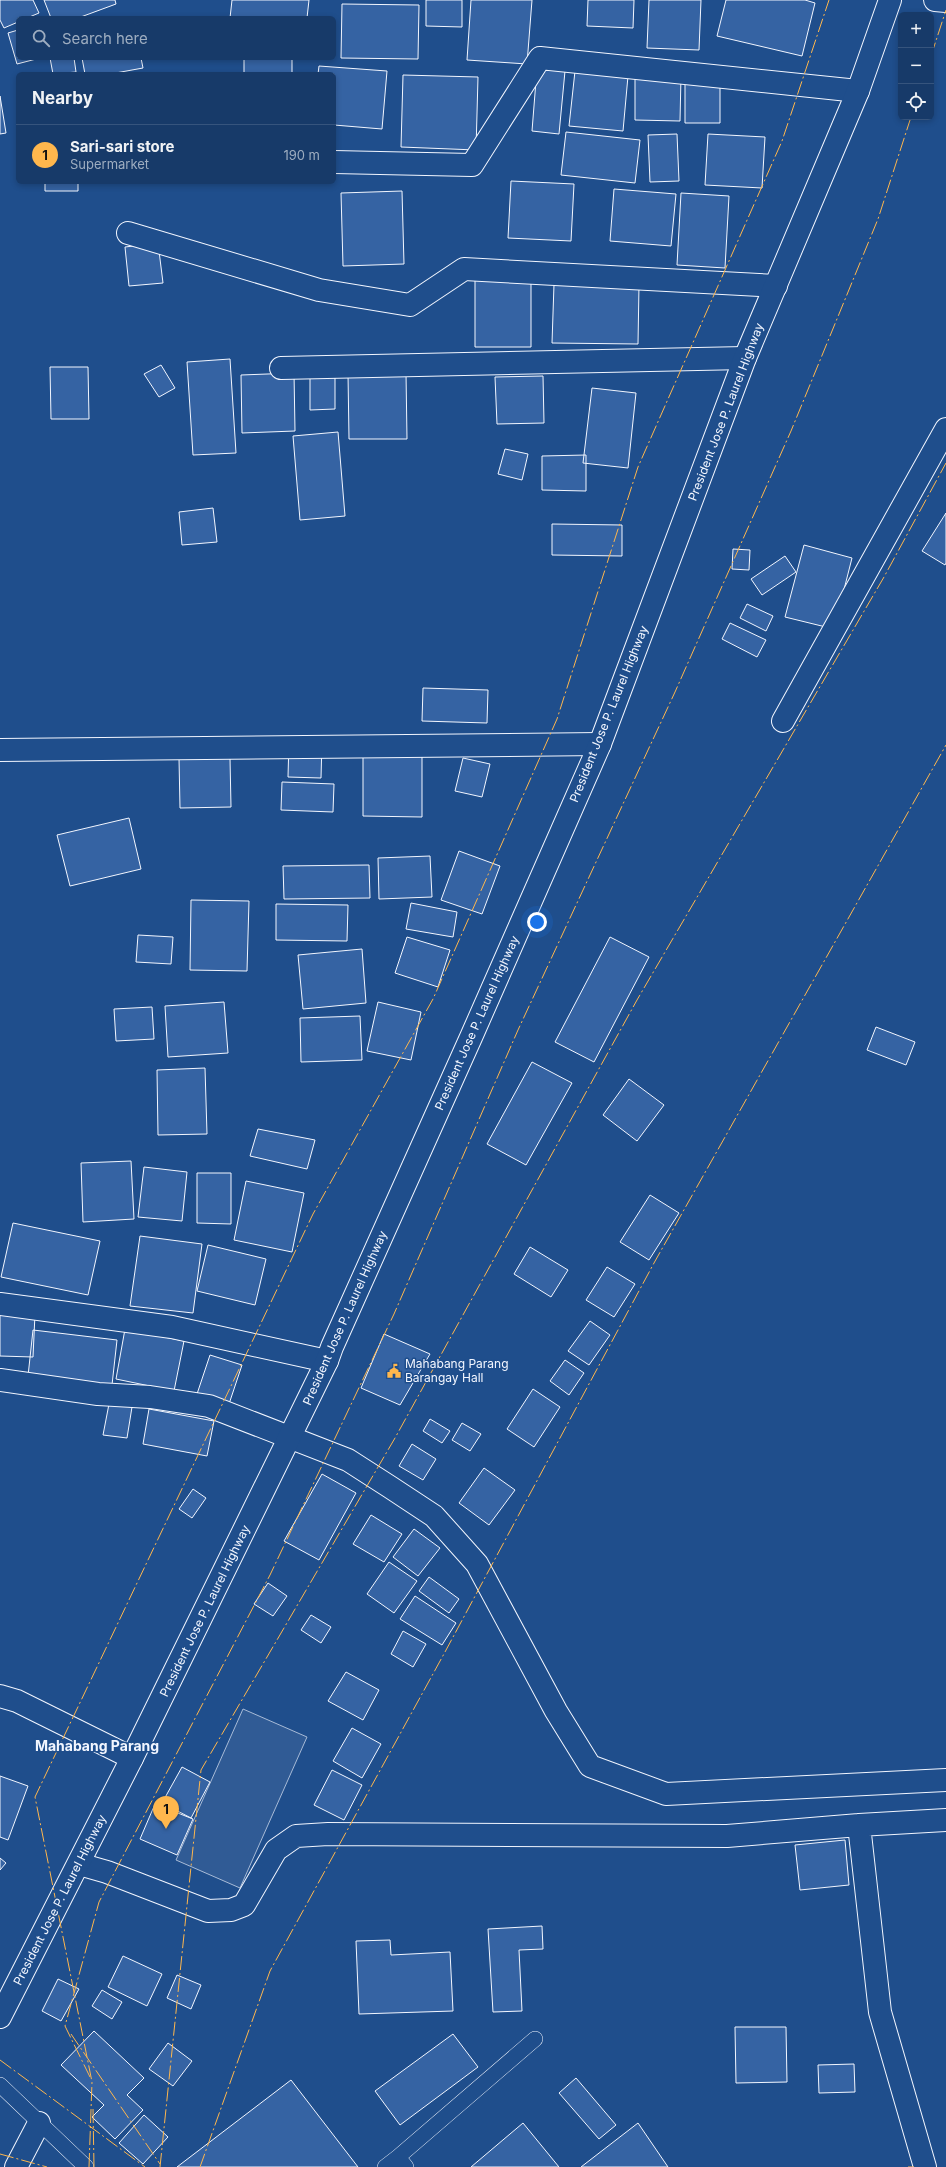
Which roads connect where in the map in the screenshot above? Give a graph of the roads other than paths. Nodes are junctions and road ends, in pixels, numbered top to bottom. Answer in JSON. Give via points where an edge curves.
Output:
{"nodes":[{"id":1,"x":890,"y":0,"type":"edge"},
{"id":2,"x":935,"y":0,"type":"edge"},
{"id":3,"x":946,"y":1,"type":"edge"},
{"id":4,"x":858,"y":91,"type":"junction"},
{"id":5,"x":336,"y":162,"type":"edge"},
{"id":6,"x":128,"y":233,"type":"dead end"},
{"id":7,"x":776,"y":286,"type":"junction"},
{"id":8,"x":745,"y":358,"type":"junction"},
{"id":9,"x":281,"y":368,"type":"dead end"},
{"id":10,"x":946,"y":429,"type":"edge"},
{"id":11,"x":783,"y":721,"type":"dead end"},
{"id":12,"x":600,"y":744,"type":"junction"},
{"id":13,"x":0,"y":750,"type":"edge"},
{"id":14,"x":0,"y":1304,"type":"edge"},
{"id":15,"x":327,"y":1362,"type":"junction"},
{"id":16,"x":0,"y":1380,"type":"edge"},
{"id":17,"x":290,"y":1438,"type":"junction"},
{"id":18,"x":0,"y":1696,"type":"edge"},
{"id":19,"x":132,"y":1758,"type":"junction"},
{"id":20,"x":946,"y":1780,"type":"edge"},
{"id":21,"x":946,"y":1820,"type":"edge"},
{"id":22,"x":859,"y":1825,"type":"junction"},
{"id":23,"x":79,"y":1864,"type":"junction"},
{"id":24,"x":2,"y":2007,"type":"edge"},
{"id":25,"x":535,"y":2039,"type":"dead end"},
{"id":26,"x":0,"y":2085,"type":"edge"},
{"id":27,"x":40,"y":2123,"type":"junction"},
{"id":28,"x":402,"y":2162,"type":"edge"},
{"id":29,"x":16,"y":2167,"type":"edge"},
{"id":30,"x":86,"y":2167,"type":"edge"},
{"id":31,"x":384,"y":2167,"type":"edge"},
{"id":32,"x":924,"y":2167,"type":"edge"}],
"edges":[{"from":1,"to":4,"type":"main road","name":"President Jose P. Laurel Highway"},
{"from":2,"to":3,"type":"main road"},
{"from":4,"to":5,"type":"main road","via":[[540,58],[472,165]]},
{"from":4,"to":7,"type":"main road","name":"President Jose P. Laurel Highway"},
{"from":6,"to":7,"type":"main road","via":[[319,290],[410,305],[464,269]]},
{"from":7,"to":8,"type":"main road","name":"President Jose P. Laurel Highway"},
{"from":8,"to":9,"type":"main road"},
{"from":8,"to":12,"type":"main road","name":"President Jose P. Laurel Highway"},
{"from":10,"to":11,"type":"main road"},
{"from":12,"to":13,"type":"main road"},
{"from":12,"to":15,"type":"main road","name":"President Jose P. Laurel Highway"},
{"from":14,"to":15,"type":"main road","via":[[172,1327]]},
{"from":15,"to":17,"type":"main road","name":"President Jose P. Laurel Highway"},
{"from":16,"to":17,"type":"main road","via":[[209,1406]]},
{"from":17,"to":19,"type":"main road","name":"President Jose P. Laurel Highway"},
{"from":17,"to":20,"type":"main road","via":[[348,1460],[434,1516],[477,1564],[556,1711],[590,1766],[666,1794]]},
{"from":18,"to":19,"type":"main road","via":[[17,1701]]},
{"from":19,"to":23,"type":"main road","name":"President Jose P. Laurel Highway"},
{"from":21,"to":22,"type":"main road"},
{"from":22,"to":23,"type":"main road","via":[[727,1836],[296,1836],[276,1850],[244,1905],[208,1911],[107,1872]]},
{"from":22,"to":32,"type":"main road","via":[[880,2012]]},
{"from":23,"to":24,"type":"main road","name":"President Jose P. Laurel Highway"},
{"from":25,"to":28,"type":"lane"},
{"from":26,"to":27,"type":"lane"},
{"from":27,"to":29,"type":"main road"},
{"from":27,"to":30,"type":"lane"},
{"from":28,"to":31,"type":"lane"}]}
